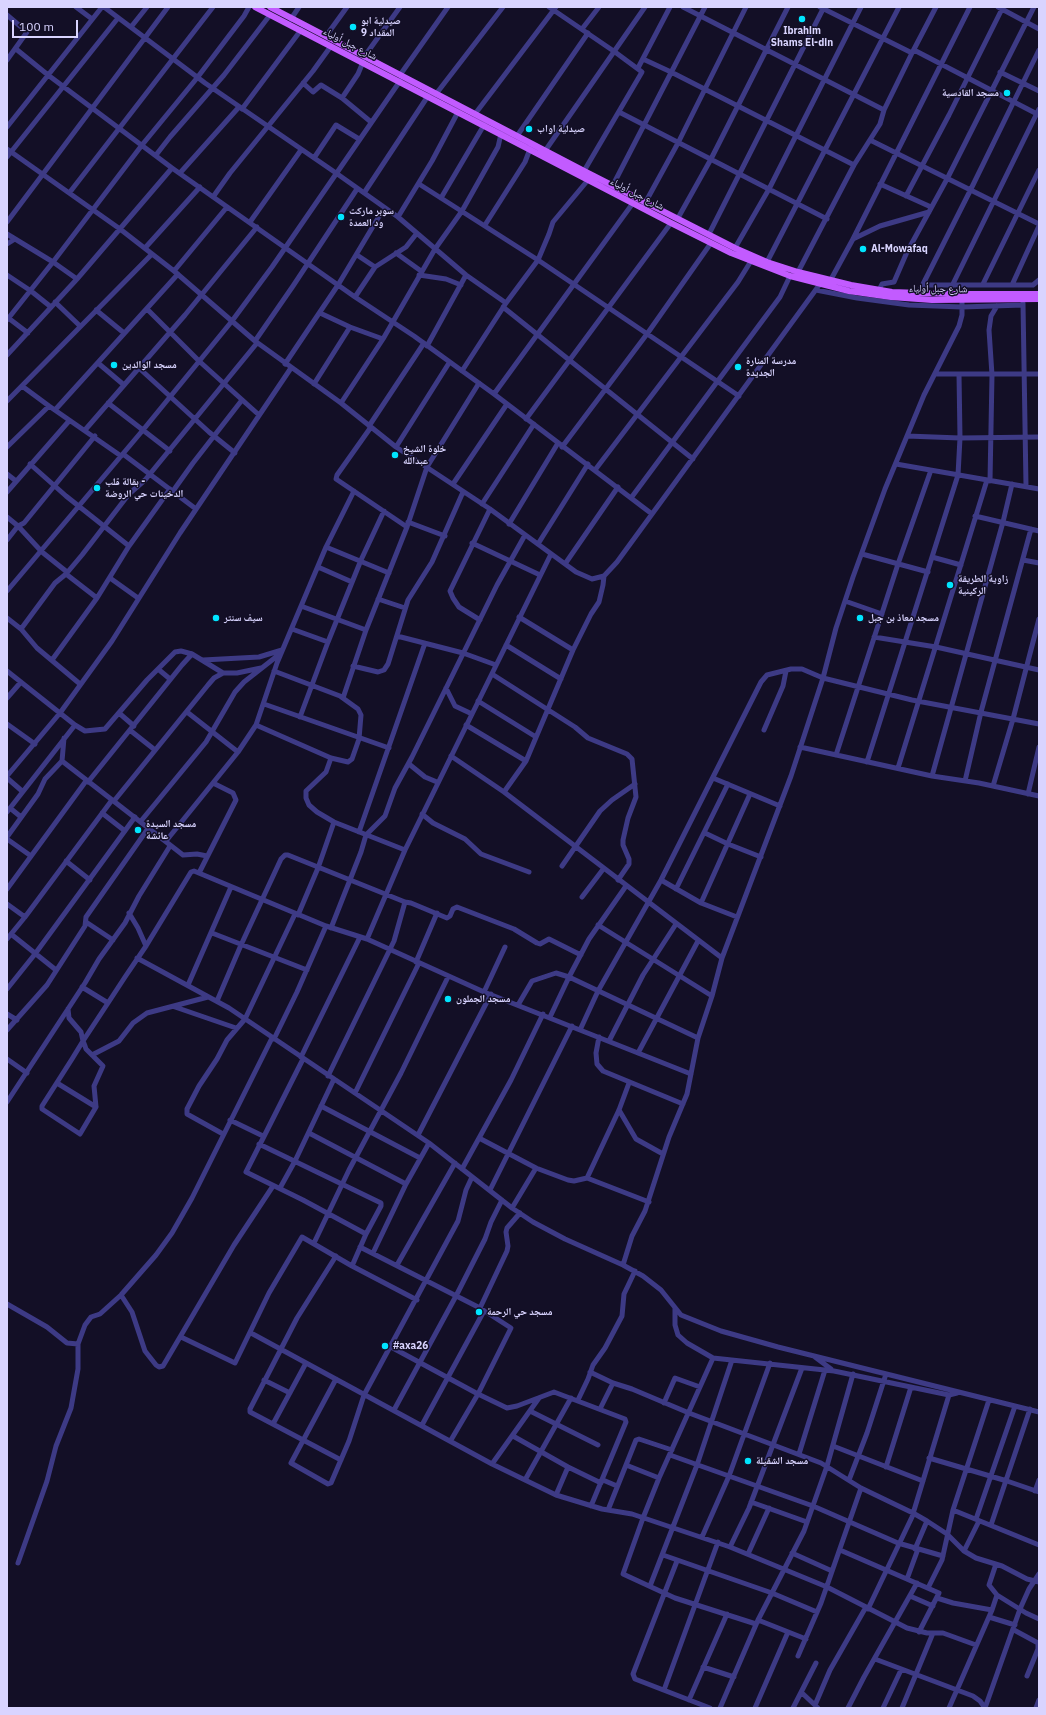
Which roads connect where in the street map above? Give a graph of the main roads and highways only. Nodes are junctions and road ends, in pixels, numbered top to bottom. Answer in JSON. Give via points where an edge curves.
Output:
{"nodes":[{"id":1,"x":255,"y":7,"type":"edge"},
{"id":2,"x":270,"y":7,"type":"edge"},
{"id":3,"x":364,"y":60,"type":"junction"},
{"id":4,"x":400,"y":78,"type":"junction"},
{"id":5,"x":448,"y":103,"type":"junction"},
{"id":6,"x":829,"y":283,"type":"junction"},
{"id":7,"x":1039,"y":294,"type":"edge"},
{"id":8,"x":1039,"y":299,"type":"edge"}],
"edges":[{"from":1,"to":3,"type":"main road","name":"شارع جبل أولياء"},
{"from":2,"to":3,"type":"main road","name":"شارع جبل أولياء","via":[[326,36]]},
{"from":3,"to":4,"type":"main road","name":"شارع جبل أولياء"},
{"from":4,"to":5,"type":"main road","name":"شارع جبل أولياء","via":[[436,94]]},
{"from":4,"to":5,"type":"main road","name":"شارع جبل أولياء","via":[[428,96]]},
{"from":5,"to":6,"type":"main road","name":"شارع جبل أولياء","via":[[736,248]]},
{"from":5,"to":6,"type":"main road","name":"شارع جبل أولياء","via":[[458,112],[711,243],[818,287]]},
{"from":6,"to":7,"type":"main road","name":"شارع جبل أولياء","via":[[918,294]]},
{"from":6,"to":8,"type":"main road","name":"شارع جبل أولياء","via":[[891,297],[962,304],[1023,303]]}]}
